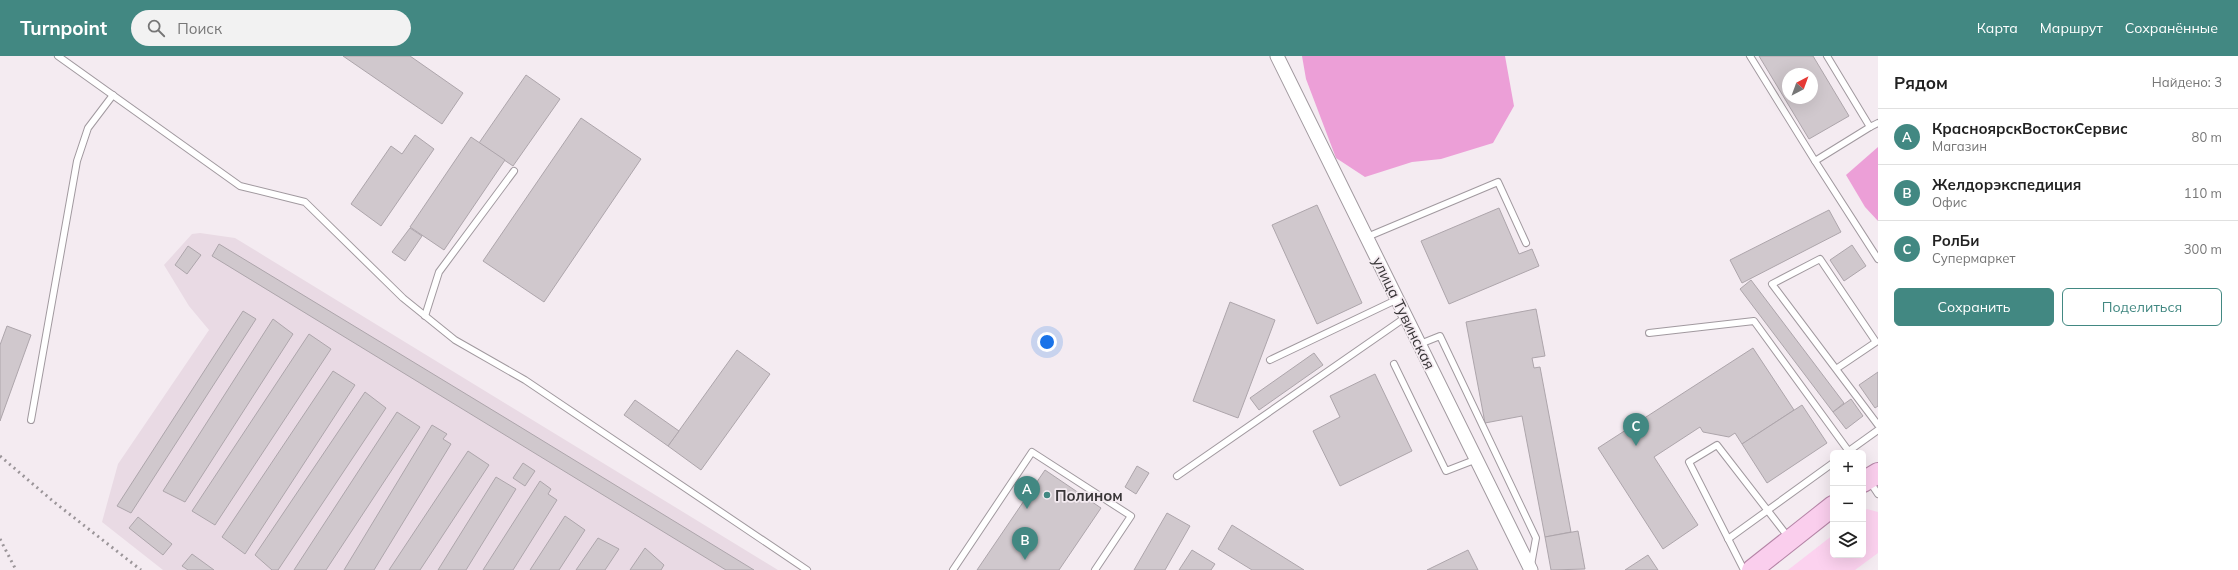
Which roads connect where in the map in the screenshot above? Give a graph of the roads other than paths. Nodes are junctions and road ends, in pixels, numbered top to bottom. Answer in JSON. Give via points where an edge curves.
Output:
{"nodes":[{"id":1,"x":58,"y":56,"type":"edge"},
{"id":2,"x":1277,"y":56,"type":"edge"},
{"id":3,"x":1750,"y":56,"type":"edge"},
{"id":4,"x":1827,"y":56,"type":"edge"},
{"id":5,"x":113,"y":95,"type":"junction"},
{"id":6,"x":1878,"y":123,"type":"edge"},
{"id":7,"x":1870,"y":127,"type":"junction"},
{"id":8,"x":1815,"y":161,"type":"junction"},
{"id":9,"x":514,"y":171,"type":"dead end"},
{"id":10,"x":1367,"y":237,"type":"junction"},
{"id":11,"x":1526,"y":243,"type":"dead end"},
{"id":12,"x":1878,"y":259,"type":"edge"},
{"id":13,"x":1398,"y":299,"type":"junction"},
{"id":14,"x":426,"y":316,"type":"junction"},
{"id":15,"x":1406,"y":317,"type":"junction"},
{"id":16,"x":1649,"y":333,"type":"dead end"},
{"id":17,"x":1420,"y":344,"type":"junction"},
{"id":18,"x":1270,"y":360,"type":"dead end"},
{"id":19,"x":1394,"y":364,"type":"dead end"},
{"id":20,"x":1836,"y":369,"type":"junction"},
{"id":21,"x":31,"y":420,"type":"dead end"},
{"id":22,"x":1878,"y":425,"type":"edge"},
{"id":23,"x":1878,"y":430,"type":"edge"},
{"id":24,"x":1847,"y":450,"type":"edge"},
{"id":25,"x":1851,"y":450,"type":"edge"},
{"id":26,"x":1477,"y":459,"type":"junction"},
{"id":27,"x":1830,"y":465,"type":"edge"},
{"id":28,"x":1177,"y":476,"type":"dead end"},
{"id":29,"x":1830,"y":508,"type":"edge"},
{"id":30,"x":1768,"y":511,"type":"junction"},
{"id":31,"x":1728,"y":539,"type":"junction"},
{"id":32,"x":1790,"y":539,"type":"junction"},
{"id":33,"x":1530,"y":569,"type":"edge"},
{"id":34,"x":807,"y":570,"type":"edge"},
{"id":35,"x":953,"y":570,"type":"edge"},
{"id":36,"x":1095,"y":570,"type":"edge"},
{"id":37,"x":1744,"y":570,"type":"edge"},
{"id":38,"x":1752,"y":570,"type":"edge"}],
"edges":[{"from":1,"to":5,"type":"lane"},
{"from":2,"to":10,"type":"street","name":"улица Тувинская"},
{"from":3,"to":8,"type":"lane"},
{"from":4,"to":7,"type":"lane"},
{"from":5,"to":14,"type":"lane","via":[[240,186],[305,202],[403,298]]},
{"from":5,"to":21,"type":"lane","via":[[88,128],[77,161]]},
{"from":6,"to":7,"type":"lane"},
{"from":7,"to":8,"type":"lane"},
{"from":8,"to":12,"type":"lane"},
{"from":9,"to":14,"type":"lane","via":[[439,272]]},
{"from":10,"to":11,"type":"lane","via":[[1498,182]]},
{"from":10,"to":13,"type":"street","name":"улица Тувинская"},
{"from":13,"to":15,"type":"street","name":"улица Тувинская"},
{"from":13,"to":18,"type":"lane"},
{"from":14,"to":34,"type":"lane","via":[[454,340],[525,380]]},
{"from":15,"to":17,"type":"street","name":"улица Тувинская"},
{"from":15,"to":28,"type":"lane"},
{"from":16,"to":24,"type":"lane","via":[[1754,321]]},
{"from":17,"to":26,"type":"street","name":"улица Тувинская"},
{"from":17,"to":33,"type":"lane","via":[[1440,336],[1536,538]]},
{"from":19,"to":26,"type":"lane","via":[[1446,471]]},
{"from":20,"to":20,"type":"lane","via":[[1772,284],[1820,259],[1876,342]]},
{"from":20,"to":22,"type":"lane"},
{"from":23,"to":25,"type":"lane"},
{"from":26,"to":33,"type":"street","name":"улица Тувинская"},
{"from":27,"to":30,"type":"lane"},
{"from":29,"to":32,"type":"main road"},
{"from":30,"to":31,"type":"lane"},
{"from":30,"to":31,"type":"lane","via":[[1716,445],[1690,462]]},
{"from":30,"to":32,"type":"lane"},
{"from":31,"to":37,"type":"lane"},
{"from":32,"to":38,"type":"main road"},
{"from":35,"to":36,"type":"lane","via":[[1032,452],[1131,516]]}]}
